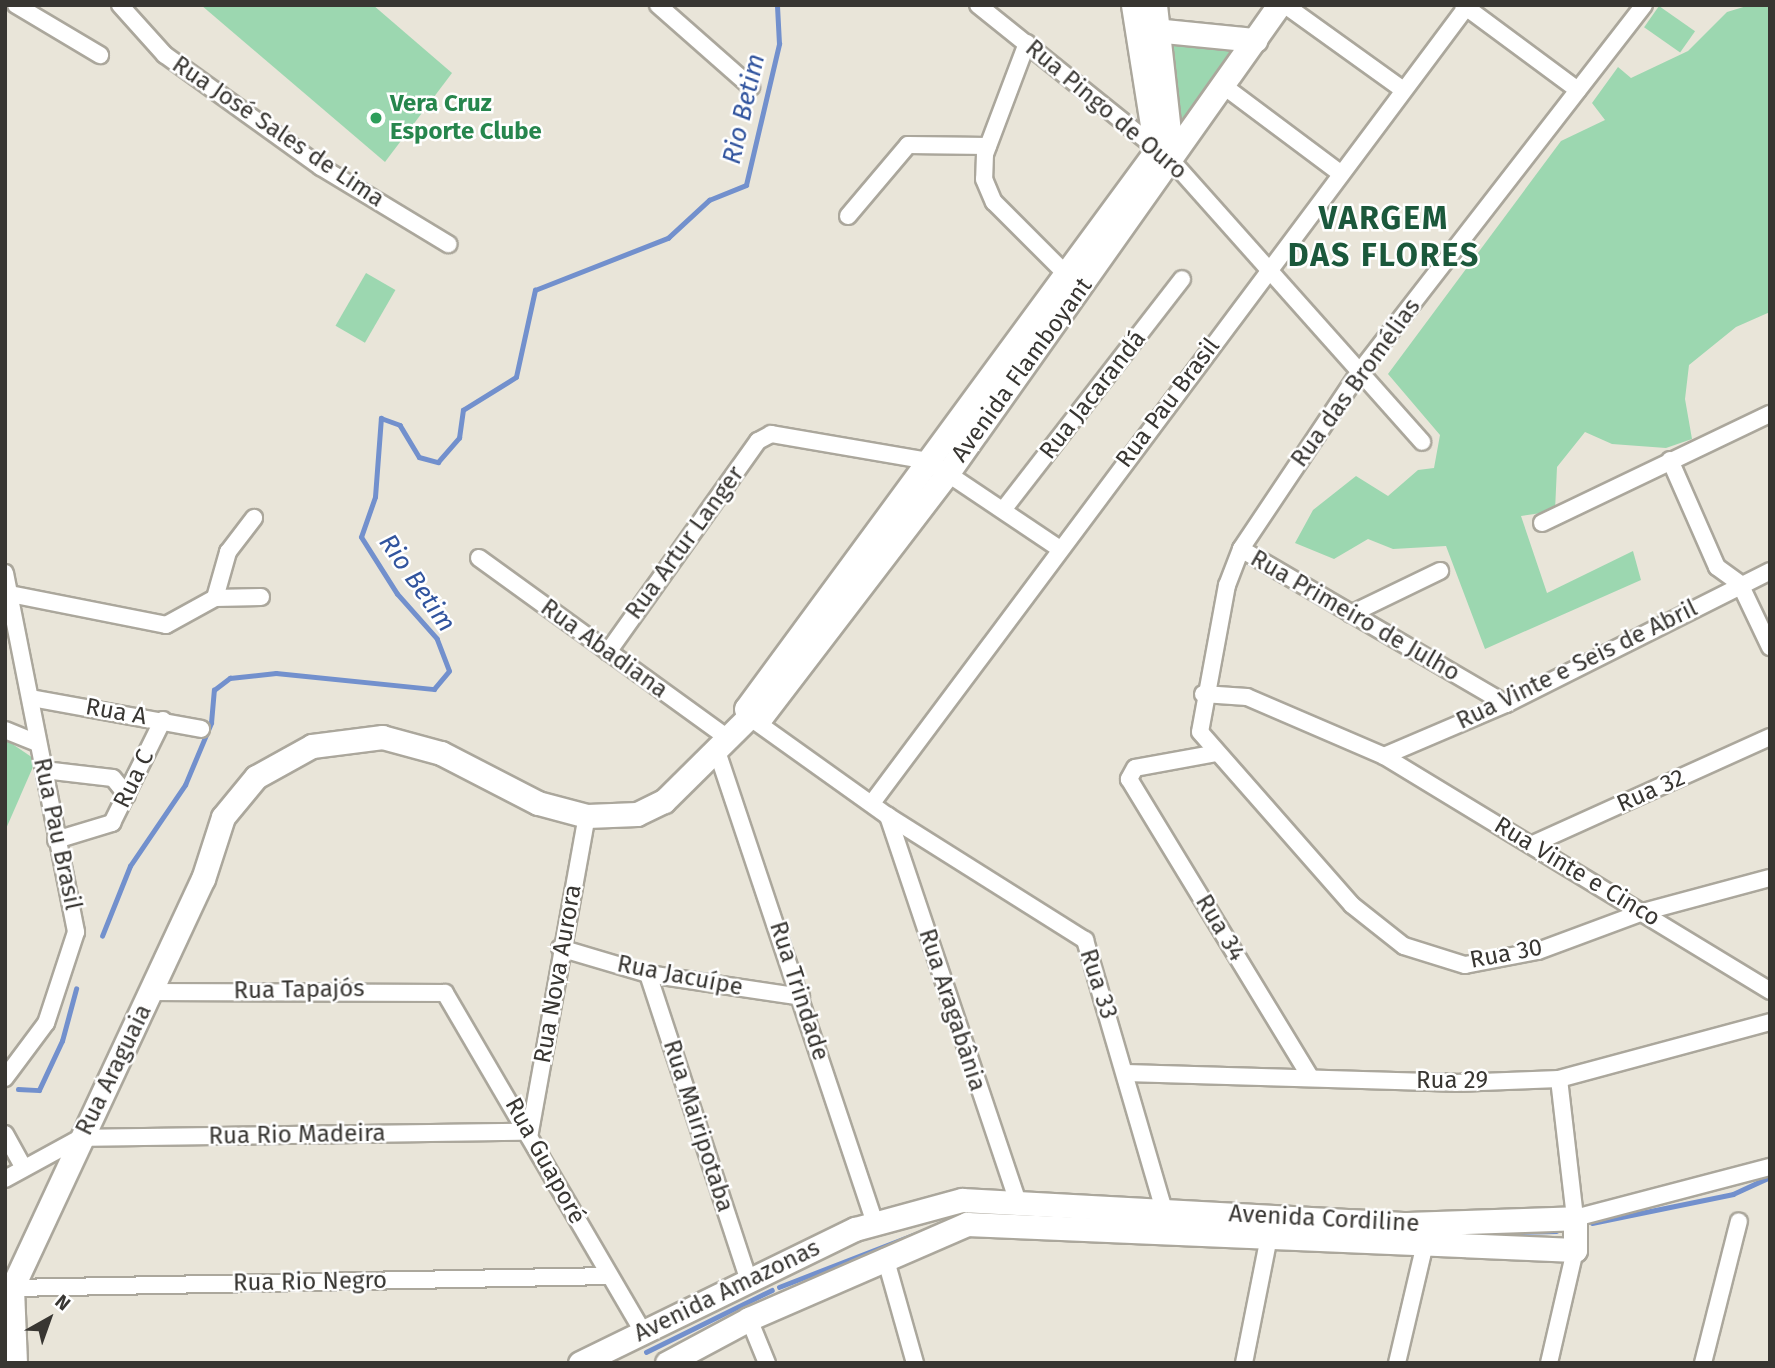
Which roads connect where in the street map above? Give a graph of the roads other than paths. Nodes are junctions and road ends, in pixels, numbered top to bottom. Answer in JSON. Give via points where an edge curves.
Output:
{"nodes":[{"id":1,"x":16,"y":5,"type":"edge"},
{"id":2,"x":120,"y":5,"type":"edge"},
{"id":3,"x":659,"y":5,"type":"edge"},
{"id":4,"x":978,"y":5,"type":"edge"},
{"id":5,"x":1133,"y":5,"type":"edge"},
{"id":6,"x":1279,"y":5,"type":"edge"},
{"id":7,"x":1285,"y":5,"type":"edge"},
{"id":8,"x":1644,"y":5,"type":"edge"},
{"id":9,"x":1466,"y":6,"type":"edge"},
{"id":10,"x":1149,"y":21,"type":"edge"},
{"id":11,"x":1255,"y":40,"type":"junction"},
{"id":12,"x":1027,"y":43,"type":"junction"},
{"id":13,"x":100,"y":55,"type":"dead end"},
{"id":14,"x":751,"y":87,"type":"dead end"},
{"id":15,"x":1225,"y":87,"type":"junction"},
{"id":16,"x":1402,"y":89,"type":"junction"},
{"id":17,"x":1578,"y":90,"type":"junction"},
{"id":18,"x":988,"y":146,"type":"junction"},
{"id":19,"x":1164,"y":156,"type":"junction"},
{"id":20,"x":1340,"y":173,"type":"junction"},
{"id":21,"x":848,"y":216,"type":"dead end"},
{"id":22,"x":448,"y":244,"type":"dead end"},
{"id":23,"x":1270,"y":268,"type":"junction"},
{"id":24,"x":1182,"y":279,"type":"dead end"},
{"id":25,"x":1073,"y":281,"type":"junction"},
{"id":26,"x":1360,"y":372,"type":"junction"},
{"id":27,"x":1770,"y":414,"type":"edge"},
{"id":28,"x":1422,"y":442,"type":"dead end"},
{"id":29,"x":1670,"y":460,"type":"junction"},
{"id":30,"x":939,"y":466,"type":"junction"},
{"id":31,"x":1003,"y":510,"type":"junction"},
{"id":32,"x":254,"y":518,"type":"dead end"},
{"id":33,"x":1542,"y":523,"type":"dead end"},
{"id":34,"x":1057,"y":547,"type":"junction"},
{"id":35,"x":1241,"y":549,"type":"junction"},
{"id":36,"x":479,"y":558,"type":"dead end"},
{"id":37,"x":1440,"y":571,"type":"dead end"},
{"id":38,"x":1770,"y":571,"type":"edge"},
{"id":39,"x":5,"y":573,"type":"edge"},
{"id":40,"x":1740,"y":584,"type":"junction"},
{"id":41,"x":10,"y":594,"type":"junction"},
{"id":42,"x":261,"y":597,"type":"dead end"},
{"id":43,"x":215,"y":598,"type":"junction"},
{"id":44,"x":1351,"y":614,"type":"junction"},
{"id":45,"x":1770,"y":647,"type":"edge"},
{"id":46,"x":608,"y":652,"type":"junction"},
{"id":47,"x":1203,"y":694,"type":"junction"},
{"id":48,"x":31,"y":698,"type":"junction"},
{"id":49,"x":1506,"y":704,"type":"junction"},
{"id":50,"x":750,"y":717,"type":"junction"},
{"id":51,"x":163,"y":720,"type":"junction"},
{"id":52,"x":201,"y":729,"type":"dead end"},
{"id":53,"x":5,"y":730,"type":"edge"},
{"id":54,"x":1200,"y":732,"type":"joint"},
{"id":55,"x":1770,"y":737,"type":"edge"},
{"id":56,"x":37,"y":743,"type":"junction"},
{"id":57,"x":312,"y":746,"type":"joint"},
{"id":58,"x":724,"y":747,"type":"junction"},
{"id":59,"x":1217,"y":753,"type":"junction"},
{"id":60,"x":1384,"y":756,"type":"junction"},
{"id":61,"x":44,"y":770,"type":"junction"},
{"id":62,"x":127,"y":795,"type":"junction"},
{"id":63,"x":872,"y":803,"type":"junction"},
{"id":64,"x":587,"y":816,"type":"junction"},
{"id":65,"x":888,"y":816,"type":"junction"},
{"id":66,"x":56,"y":840,"type":"junction"},
{"id":67,"x":1533,"y":845,"type":"junction"},
{"id":68,"x":209,"y":850,"type":"junction"},
{"id":69,"x":1770,"y":878,"type":"edge"},
{"id":70,"x":1643,"y":912,"type":"junction"},
{"id":71,"x":560,"y":948,"type":"junction"},
{"id":72,"x":648,"y":974,"type":"junction"},
{"id":73,"x":1770,"y":990,"type":"edge"},
{"id":74,"x":152,"y":992,"type":"junction"},
{"id":75,"x":445,"y":993,"type":"joint"},
{"id":76,"x":801,"y":997,"type":"junction"},
{"id":77,"x":1770,"y":1022,"type":"edge"},
{"id":78,"x":1126,"y":1073,"type":"junction"},
{"id":79,"x":1310,"y":1077,"type":"junction"},
{"id":80,"x":5,"y":1078,"type":"edge"},
{"id":81,"x":1559,"y":1079,"type":"junction"},
{"id":82,"x":530,"y":1132,"type":"junction"},
{"id":83,"x":5,"y":1134,"type":"edge"},
{"id":84,"x":72,"y":1140,"type":"junction"},
{"id":85,"x":23,"y":1166,"type":"junction"},
{"id":86,"x":1770,"y":1167,"type":"edge"},
{"id":87,"x":5,"y":1179,"type":"edge"},
{"id":88,"x":1018,"y":1203,"type":"junction"},
{"id":89,"x":1164,"y":1211,"type":"junction"},
{"id":90,"x":1575,"y":1218,"type":"junction"},
{"id":91,"x":1739,"y":1221,"type":"dead end"},
{"id":92,"x":1269,"y":1237,"type":"junction"},
{"id":93,"x":880,"y":1240,"type":"junction"},
{"id":94,"x":1423,"y":1248,"type":"junction"},
{"id":95,"x":1575,"y":1250,"type":"junction"},
{"id":96,"x":608,"y":1276,"type":"junction"},
{"id":97,"x":748,"y":1278,"type":"junction"},
{"id":98,"x":9,"y":1280,"type":"edge"},
{"id":99,"x":749,"y":1319,"type":"junction"},
{"id":100,"x":643,"y":1332,"type":"junction"},
{"id":101,"x":15,"y":1363,"type":"edge"},
{"id":102,"x":580,"y":1363,"type":"edge"},
{"id":103,"x":667,"y":1363,"type":"edge"},
{"id":104,"x":767,"y":1363,"type":"edge"},
{"id":105,"x":915,"y":1363,"type":"edge"},
{"id":106,"x":1244,"y":1363,"type":"edge"},
{"id":107,"x":1397,"y":1363,"type":"edge"},
{"id":108,"x":1549,"y":1363,"type":"edge"},
{"id":109,"x":1703,"y":1363,"type":"edge"}],
"edges":[{"from":1,"to":13,"type":"street"},
{"from":2,"to":22,"type":"street","name":"Rua José Sales de Lima","via":[[165,55],[321,167]]},
{"from":3,"to":14,"type":"street"},
{"from":4,"to":12,"type":"street","name":"Rua Pingo de Ouro"},
{"from":5,"to":10,"type":"street"},
{"from":6,"to":11,"type":"street","name":"Avenida Flamboyant"},
{"from":7,"to":16,"type":"street"},
{"from":8,"to":17,"type":"street","name":"Rua das Bromélias"},
{"from":9,"to":16,"type":"street","name":"Rua Pau Brasil"},
{"from":9,"to":17,"type":"street"},
{"from":10,"to":11,"type":"street"},
{"from":10,"to":19,"type":"street"},
{"from":11,"to":15,"type":"street","name":"Avenida Flamboyant"},
{"from":12,"to":18,"type":"street"},
{"from":12,"to":19,"type":"street","name":"Rua Pingo de Ouro"},
{"from":15,"to":19,"type":"street","name":"Avenida Flamboyant"},
{"from":15,"to":20,"type":"street"},
{"from":16,"to":20,"type":"street","name":"Rua Pau Brasil"},
{"from":17,"to":26,"type":"street","name":"Rua das Bromélias"},
{"from":18,"to":21,"type":"street","via":[[908,145]]},
{"from":18,"to":25,"type":"street","via":[[984,179],[994,202]]},
{"from":19,"to":23,"type":"street","name":"Rua Pingo de Ouro"},
{"from":19,"to":25,"type":"street","name":"Avenida Flamboyant"},
{"from":20,"to":23,"type":"street","name":"Rua Pau Brasil"},
{"from":23,"to":26,"type":"street","name":"Rua Pingo de Ouro"},
{"from":23,"to":34,"type":"street","name":"Rua Pau Brasil"},
{"from":24,"to":31,"type":"street","name":"Rua Jacarandá"},
{"from":25,"to":30,"type":"street","name":"Avenida Flamboyant"},
{"from":26,"to":28,"type":"street","name":"Rua Pingo de Ouro"},
{"from":26,"to":35,"type":"street","name":"Rua das Bromélias"},
{"from":27,"to":29,"type":"street"},
{"from":29,"to":33,"type":"street"},
{"from":29,"to":40,"type":"street","via":[[1717,567]]},
{"from":30,"to":31,"type":"street"},
{"from":30,"to":46,"type":"street","name":"Rua Artur Langer","via":[[779,433],[765,436]]},
{"from":30,"to":50,"type":"street","name":"Avenida Flamboyant","via":[[746,709]]},
{"from":31,"to":34,"type":"street"},
{"from":32,"to":43,"type":"street","via":[[228,552]]},
{"from":34,"to":63,"type":"street","name":"Rua Pau Brasil"},
{"from":35,"to":44,"type":"street","name":"Rua Primeiro de Julho"},
{"from":35,"to":47,"type":"street","name":"Rua das Bromélias","via":[[1227,585]]},
{"from":36,"to":46,"type":"street","name":"Rua Abadiana"},
{"from":37,"to":44,"type":"street"},
{"from":38,"to":40,"type":"street","name":"Rua Vinte e Seis de Abril"},
{"from":39,"to":41,"type":"street","name":"Rua Pau Brasil"},
{"from":40,"to":45,"type":"street"},
{"from":40,"to":49,"type":"street","name":"Rua Vinte e Seis de Abril"},
{"from":41,"to":43,"type":"street","via":[[153,626]]},
{"from":41,"to":48,"type":"street","name":"Rua Pau Brasil"},
{"from":42,"to":43,"type":"street"},
{"from":44,"to":49,"type":"street","name":"Rua Primeiro de Julho"},
{"from":46,"to":58,"type":"street","name":"Rua Abadiana"},
{"from":47,"to":54,"type":"street","name":"Rua das Bromélias"},
{"from":47,"to":60,"type":"street","name":"Rua Vinte e Cinco","via":[[1247,697]]},
{"from":48,"to":51,"type":"street","name":"Rua A"},
{"from":48,"to":56,"type":"street","name":"Rua Pau Brasil"},
{"from":49,"to":60,"type":"street","name":"Rua Vinte e Seis de Abril"},
{"from":50,"to":58,"type":"street","name":"Avenida Flamboyant"},
{"from":50,"to":63,"type":"street","name":"Rua 33"},
{"from":51,"to":52,"type":"street","name":"Rua A"},
{"from":51,"to":62,"type":"street","name":"Rua C"},
{"from":53,"to":56,"type":"street"},
{"from":54,"to":59,"type":"street","name":"Rua 30"},
{"from":55,"to":67,"type":"street","name":"Rua 32"},
{"from":56,"to":61,"type":"street","name":"Rua Pau Brasil"},
{"from":57,"to":64,"type":"street","name":"Avenida Flamboyant","via":[[382,737],[413,744],[538,803]]},
{"from":57,"to":68,"type":"street","name":"Rua Araguaia","via":[[282,758],[236,796]]},
{"from":58,"to":64,"type":"street","name":"Avenida Flamboyant","via":[[664,802],[637,814]]},
{"from":58,"to":76,"type":"street","name":"Rua Trindade"},
{"from":59,"to":70,"type":"street","name":"Rua 30","via":[[1352,905],[1404,946],[1465,965],[1538,951]]},
{"from":59,"to":79,"type":"street","name":"Rua 34","via":[[1135,768],[1129,779]]},
{"from":60,"to":67,"type":"street","name":"Rua Vinte e Cinco"},
{"from":61,"to":62,"type":"street","via":[[113,778]]},
{"from":61,"to":66,"type":"street","name":"Rua Pau Brasil"},
{"from":62,"to":66,"type":"street","name":"Rua C","via":[[112,823]]},
{"from":63,"to":65,"type":"street","name":"Rua 33"},
{"from":64,"to":71,"type":"street","name":"Rua Nova Aurora"},
{"from":65,"to":78,"type":"street","name":"Rua 33","via":[[1086,940]]},
{"from":65,"to":88,"type":"street","name":"Rua Aragabânia"},
{"from":66,"to":80,"type":"street","name":"Rua Pau Brasil","via":[[75,907],[71,957],[46,1023]]},
{"from":67,"to":70,"type":"street","name":"Rua Vinte e Cinco"},
{"from":68,"to":74,"type":"street","name":"Rua Araguaia","via":[[203,879]]},
{"from":68,"to":84,"type":"street","name":"Rua Araguaia"},
{"from":69,"to":70,"type":"street","name":"Rua 30"},
{"from":70,"to":73,"type":"street","name":"Rua Vinte e Cinco"},
{"from":71,"to":72,"type":"street","name":"Rua Jacuípe"},
{"from":71,"to":82,"type":"street","name":"Rua Nova Aurora"},
{"from":72,"to":76,"type":"street","name":"Rua Jacuípe"},
{"from":72,"to":97,"type":"street","name":"Rua Mairipotaba"},
{"from":74,"to":75,"type":"street","name":"Rua Tapajós"},
{"from":74,"to":84,"type":"street","name":"Rua Araguaia"},
{"from":75,"to":82,"type":"street","name":"Rua Guaporé"},
{"from":76,"to":93,"type":"street","name":"Rua Trindade"},
{"from":77,"to":81,"type":"street","name":"Rua 29"},
{"from":78,"to":79,"type":"street","name":"Rua 29"},
{"from":78,"to":89,"type":"street","name":"Rua 33"},
{"from":79,"to":81,"type":"street","name":"Rua 29","via":[[1455,1083]]},
{"from":81,"to":90,"type":"street"},
{"from":82,"to":84,"type":"street","name":"Rua Rio Madeira"},
{"from":82,"to":96,"type":"street","name":"Rua Guaporé"},
{"from":83,"to":85,"type":"street"},
{"from":84,"to":85,"type":"street"},
{"from":84,"to":98,"type":"street","name":"Rua Araguaia"},
{"from":85,"to":87,"type":"street"},
{"from":86,"to":90,"type":"street","name":"Avenida Cordiline"},
{"from":88,"to":89,"type":"street","name":"Avenida Cordiline"},
{"from":88,"to":93,"type":"street","name":"Avenida Cordiline","via":[[962,1200]]},
{"from":89,"to":90,"type":"street","name":"Avenida Cordiline","via":[[1407,1224]]},
{"from":90,"to":95,"type":"street"},
{"from":91,"to":109,"type":"street"},
{"from":92,"to":93,"type":"street","name":"Avenida Cordiline","via":[[967,1224]]},
{"from":92,"to":94,"type":"street","name":"Avenida Cordiline"},
{"from":92,"to":106,"type":"street"},
{"from":93,"to":97,"type":"street","name":"Avenida Amazonas"},
{"from":93,"to":99,"type":"street","name":"Avenida Amazonas"},
{"from":93,"to":105,"type":"street","name":"Rua Trindade"},
{"from":94,"to":95,"type":"street","name":"Avenida Cordiline"},
{"from":94,"to":107,"type":"street"},
{"from":95,"to":108,"type":"street"},
{"from":96,"to":98,"type":"street","name":"Rua Rio Negro"},
{"from":96,"to":100,"type":"street","name":"Rua Guaporé"},
{"from":97,"to":100,"type":"street","name":"Avenida Amazonas"},
{"from":98,"to":101,"type":"street"},
{"from":99,"to":103,"type":"street","name":"Avenida Amazonas"},
{"from":99,"to":104,"type":"street"},
{"from":100,"to":102,"type":"street","name":"Avenida Amazonas"}]}
